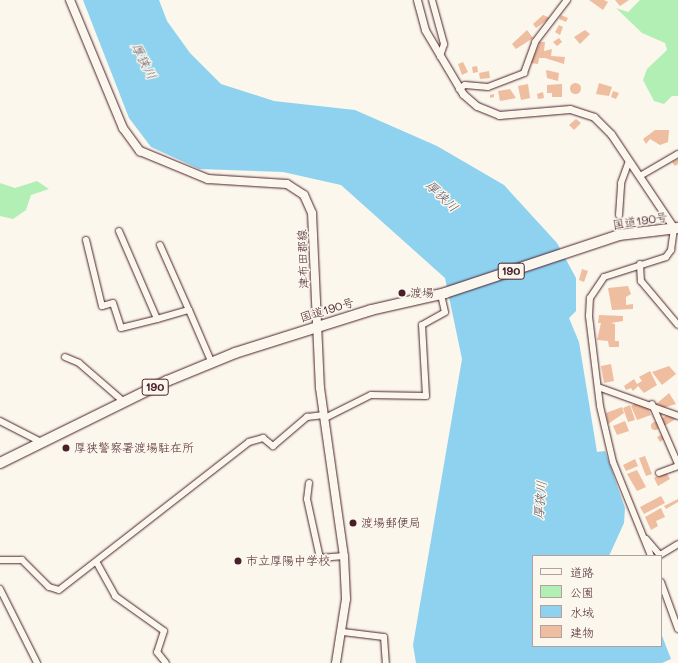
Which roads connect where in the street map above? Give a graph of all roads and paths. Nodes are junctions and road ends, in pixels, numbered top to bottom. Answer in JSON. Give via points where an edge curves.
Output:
{"nodes":[{"id":1,"x":70,"y":0,"type":"edge"},
{"id":2,"x":417,"y":0,"type":"edge"},
{"id":3,"x":432,"y":0,"type":"edge"},
{"id":4,"x":567,"y":0,"type":"edge"},
{"id":5,"x":440,"y":56,"type":"junction"},
{"id":6,"x":459,"y":88,"type":"junction"},
{"id":7,"x":678,"y":154,"type":"edge"},
{"id":8,"x":629,"y":161,"type":"junction"},
{"id":9,"x":640,"y":176,"type":"junction"},
{"id":10,"x":619,"y":215,"type":"dead end"},
{"id":11,"x":676,"y":228,"type":"edge"},
{"id":12,"x":119,"y":231,"type":"dead end"},
{"id":13,"x":86,"y":240,"type":"dead end"},
{"id":14,"x":160,"y":245,"type":"dead end"},
{"id":15,"x":640,"y":264,"type":"junction"},
{"id":16,"x":443,"y":293,"type":"junction"},
{"id":17,"x":189,"y":310,"type":"junction"},
{"id":18,"x":157,"y":319,"type":"junction"},
{"id":19,"x":678,"y":325,"type":"edge"},
{"id":20,"x":317,"y":326,"type":"junction"},
{"id":21,"x":65,"y":357,"type":"dead end"},
{"id":22,"x":211,"y":361,"type":"junction"},
{"id":23,"x":598,"y":387,"type":"junction"},
{"id":24,"x":124,"y":402,"type":"junction"},
{"id":25,"x":652,"y":404,"type":"junction"},
{"id":26,"x":324,"y":416,"type":"junction"},
{"id":27,"x":678,"y":416,"type":"edge"},
{"id":28,"x":0,"y":421,"type":"edge"},
{"id":29,"x":41,"y":442,"type":"junction"},
{"id":30,"x":0,"y":464,"type":"edge"},
{"id":31,"x":678,"y":465,"type":"edge"},
{"id":32,"x":659,"y":473,"type":"dead end"},
{"id":33,"x":308,"y":483,"type":"dead end"},
{"id":34,"x":642,"y":536,"type":"junction"},
{"id":35,"x":678,"y":544,"type":"edge"},
{"id":36,"x":651,"y":555,"type":"edge"},
{"id":37,"x":659,"y":555,"type":"edge"},
{"id":38,"x":662,"y":555,"type":"edge"},
{"id":39,"x":344,"y":556,"type":"junction"},
{"id":40,"x":0,"y":560,"type":"edge"},
{"id":41,"x":97,"y":563,"type":"junction"},
{"id":42,"x":662,"y":585,"type":"edge"},
{"id":43,"x":0,"y":589,"type":"edge"},
{"id":44,"x":671,"y":610,"type":"junction"},
{"id":45,"x":678,"y":617,"type":"edge"},
{"id":46,"x":678,"y":629,"type":"edge"},
{"id":47,"x":342,"y":632,"type":"junction"},
{"id":48,"x":37,"y":663,"type":"edge"},
{"id":49,"x":166,"y":663,"type":"edge"},
{"id":50,"x":336,"y":663,"type":"edge"},
{"id":51,"x":386,"y":663,"type":"edge"}],
"edges":[{"from":1,"to":20,"type":"main road","name":"津布田郡線","via":[[123,128],[140,151],[208,179],[270,181],[287,184],[304,194],[314,223]]},
{"from":2,"to":5,"type":"street","via":[[425,30]]},
{"from":3,"to":5,"type":"street","via":[[444,44]]},
{"from":4,"to":6,"type":"street","via":[[535,42],[524,73],[488,88],[465,85]]},
{"from":5,"to":6,"type":"street"},
{"from":6,"to":8,"type":"street","via":[[477,106],[499,115],[558,109],[583,112],[602,124]]},
{"from":7,"to":9,"type":"street"},
{"from":8,"to":9,"type":"street"},
{"from":8,"to":10,"type":"street","via":[[621,183]]},
{"from":9,"to":11,"type":"street"},
{"from":11,"to":15,"type":"street","via":[[666,257]]},
{"from":11,"to":16,"type":"highway","name":"国道190号","number":"190","via":[[619,235]]},
{"from":12,"to":18,"type":"street"},
{"from":13,"to":18,"type":"street","via":[[102,306],[113,303],[121,328]]},
{"from":14,"to":17,"type":"street"},
{"from":15,"to":19,"type":"street","via":[[641,281]]},
{"from":15,"to":23,"type":"street","via":[[604,277],[590,298],[589,316]]},
{"from":16,"to":20,"type":"highway","name":"国道190号","number":"190"},
{"from":16,"to":26,"type":"street","via":[[445,312],[422,325],[426,396],[371,395]]},
{"from":17,"to":18,"type":"street"},
{"from":17,"to":22,"type":"street"},
{"from":20,"to":22,"type":"highway","name":"国道190号","number":"190"},
{"from":20,"to":26,"type":"main road","name":"津布田郡線"},
{"from":21,"to":24,"type":"street","via":[[79,363]]},
{"from":22,"to":24,"type":"highway","name":"国道190号","number":"190"},
{"from":23,"to":25,"type":"street"},
{"from":23,"to":34,"type":"street","via":[[613,462]]},
{"from":24,"to":29,"type":"highway","name":"国道190号","number":"190"},
{"from":25,"to":27,"type":"street"},
{"from":25,"to":31,"type":"street"},
{"from":26,"to":39,"type":"main road","name":"津布田郡線"},
{"from":26,"to":41,"type":"street","via":[[307,417],[273,446],[263,438],[249,442]]},
{"from":28,"to":29,"type":"street"},
{"from":29,"to":30,"type":"highway","name":"国道190号","number":"190"},
{"from":31,"to":32,"type":"street"},
{"from":33,"to":39,"type":"street","via":[[307,499],[320,558]]},
{"from":34,"to":36,"type":"street"},
{"from":34,"to":37,"type":"street"},
{"from":35,"to":38,"type":"street"},
{"from":39,"to":47,"type":"main road","name":"津布田郡線","via":[[346,599]]},
{"from":40,"to":41,"type":"street","via":[[22,560],[54,590],[65,588]]},
{"from":41,"to":49,"type":"street","via":[[115,596],[164,631],[157,652]]},
{"from":42,"to":44,"type":"street"},
{"from":43,"to":48,"type":"street"},
{"from":44,"to":45,"type":"street"},
{"from":44,"to":46,"type":"street"},
{"from":47,"to":50,"type":"main road","name":"津布田郡線"},
{"from":47,"to":51,"type":"street","via":[[384,637]]}]}
